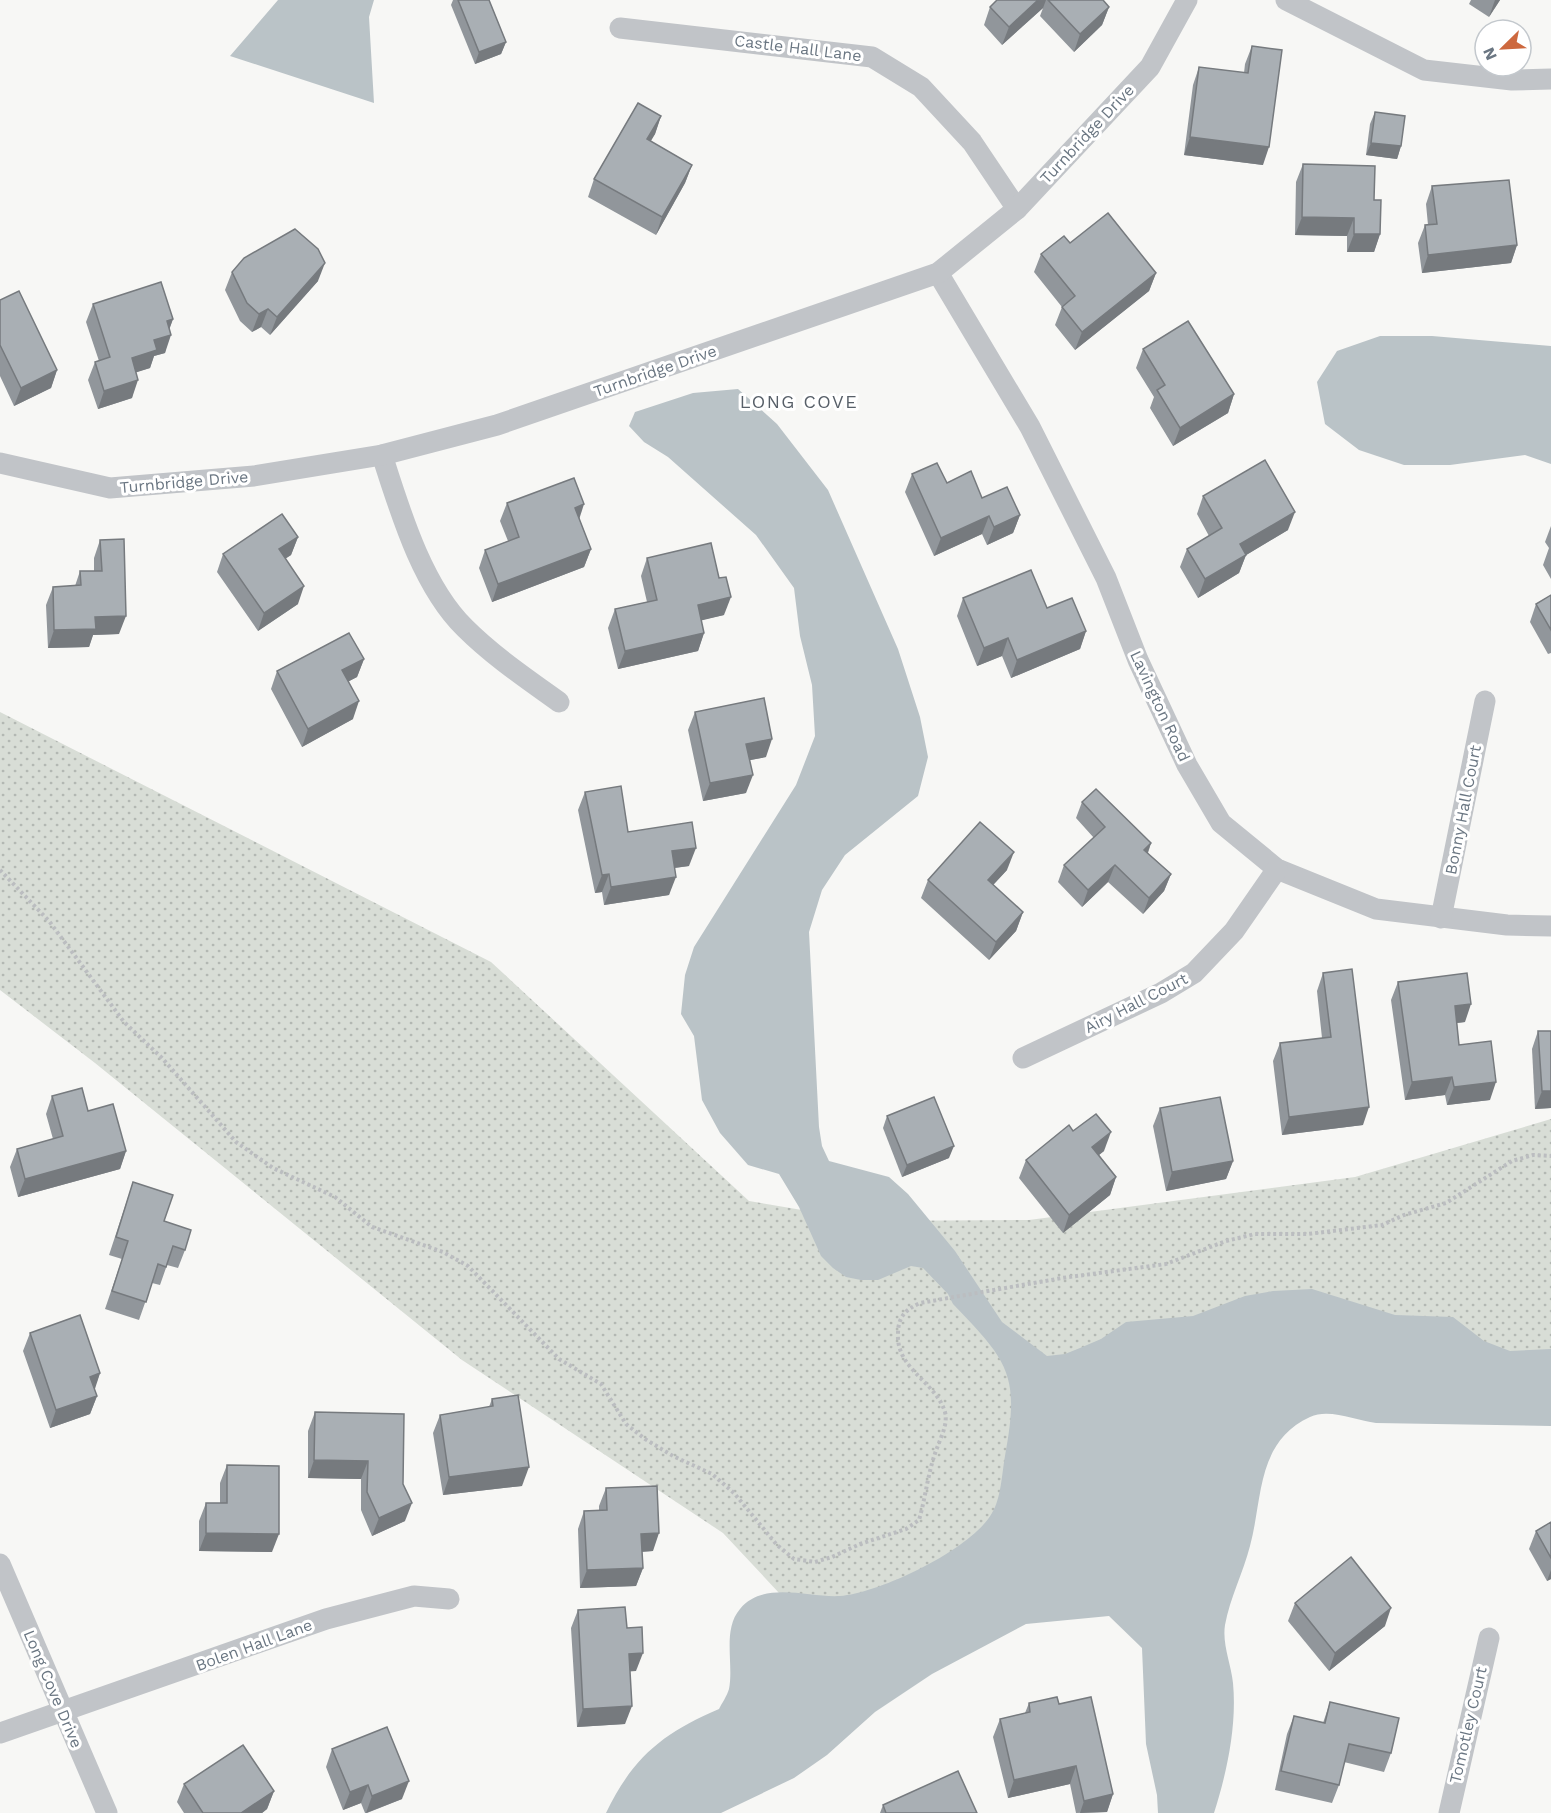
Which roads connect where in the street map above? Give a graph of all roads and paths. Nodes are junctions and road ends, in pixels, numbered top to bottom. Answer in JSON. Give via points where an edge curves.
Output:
{"nodes":[{"id":1,"x":1187,"y":0,"type":"edge"},
{"id":2,"x":1286,"y":0,"type":"edge"},
{"id":3,"x":620,"y":28,"type":"dead end"},
{"id":4,"x":1551,"y":79,"type":"edge"},
{"id":5,"x":1017,"y":209,"type":"junction"},
{"id":6,"x":938,"y":273,"type":"junction"},
{"id":7,"x":382,"y":455,"type":"junction"},
{"id":8,"x":0,"y":463,"type":"edge"},
{"id":9,"x":1485,"y":701,"type":"dead end"},
{"id":10,"x":559,"y":702,"type":"dead end"},
{"id":11,"x":1277,"y":869,"type":"junction"},
{"id":12,"x":0,"y":870,"type":"edge"},
{"id":13,"x":1441,"y":918,"type":"junction"},
{"id":14,"x":1551,"y":926,"type":"edge"},
{"id":15,"x":1023,"y":1058,"type":"dead end"},
{"id":16,"x":1551,"y":1155,"type":"edge"},
{"id":17,"x":0,"y":1564,"type":"edge"},
{"id":18,"x":449,"y":1599,"type":"dead end"},
{"id":19,"x":1489,"y":1638,"type":"dead end"},
{"id":20,"x":63,"y":1713,"type":"junction"},
{"id":21,"x":0,"y":1733,"type":"edge"},
{"id":22,"x":107,"y":1813,"type":"edge"},
{"id":23,"x":1449,"y":1813,"type":"edge"}],
"edges":[{"from":1,"to":5,"type":"street","name":"Turnbridge Drive","via":[[1150,67]]},
{"from":2,"to":4,"type":"street","via":[[1424,70],[1512,80]]},
{"from":3,"to":5,"type":"street","name":"Castle Hall Lane","via":[[872,57],[921,87],[972,142]]},
{"from":5,"to":6,"type":"street","name":"Turnbridge Drive"},
{"from":6,"to":7,"type":"street","name":"Turnbridge Drive","via":[[497,425]]},
{"from":6,"to":11,"type":"street","name":"Lavington Road","via":[[1030,427],[1106,578],[1138,660],[1187,765],[1221,823]]},
{"from":7,"to":8,"type":"street","name":"Turnbridge Drive","via":[[254,477],[111,488]]},
{"from":7,"to":10,"type":"street","via":[[405,529],[435,587],[458,619],[517,672]]},
{"from":9,"to":13,"type":"street","name":"Bonny Hall Court"},
{"from":11,"to":13,"type":"street","name":"Lavington Road","via":[[1376,909]]},
{"from":11,"to":15,"type":"street","name":"Airy Hall Court","via":[[1234,931],[1194,974]]},
{"from":12,"to":16,"type":"path","via":[[49,921],[124,1022],[162,1058],[236,1142],[273,1168],[335,1197],[372,1227],[443,1252],[468,1266],[559,1359],[601,1384],[626,1424],[654,1445],[712,1474],[734,1492],[777,1545],[794,1559],[814,1562],[832,1557],[906,1529],[919,1520],[928,1472],[944,1430],[945,1412],[903,1356],[897,1341],[898,1324],[905,1310],[920,1303],[1166,1264],[1255,1234],[1308,1234],[1382,1225],[1446,1203],[1512,1161]]},
{"from":13,"to":14,"type":"street","name":"Lavington Road"},
{"from":17,"to":20,"type":"street","name":"Long Cove Drive"},
{"from":18,"to":20,"type":"street","name":"Bolen Hall Lane","via":[[414,1596],[326,1618]]},
{"from":19,"to":23,"type":"street","name":"Tomotley Court"},
{"from":20,"to":21,"type":"street","name":"Bolen Hall Lane"},
{"from":20,"to":22,"type":"street","name":"Long Cove Drive"}]}
